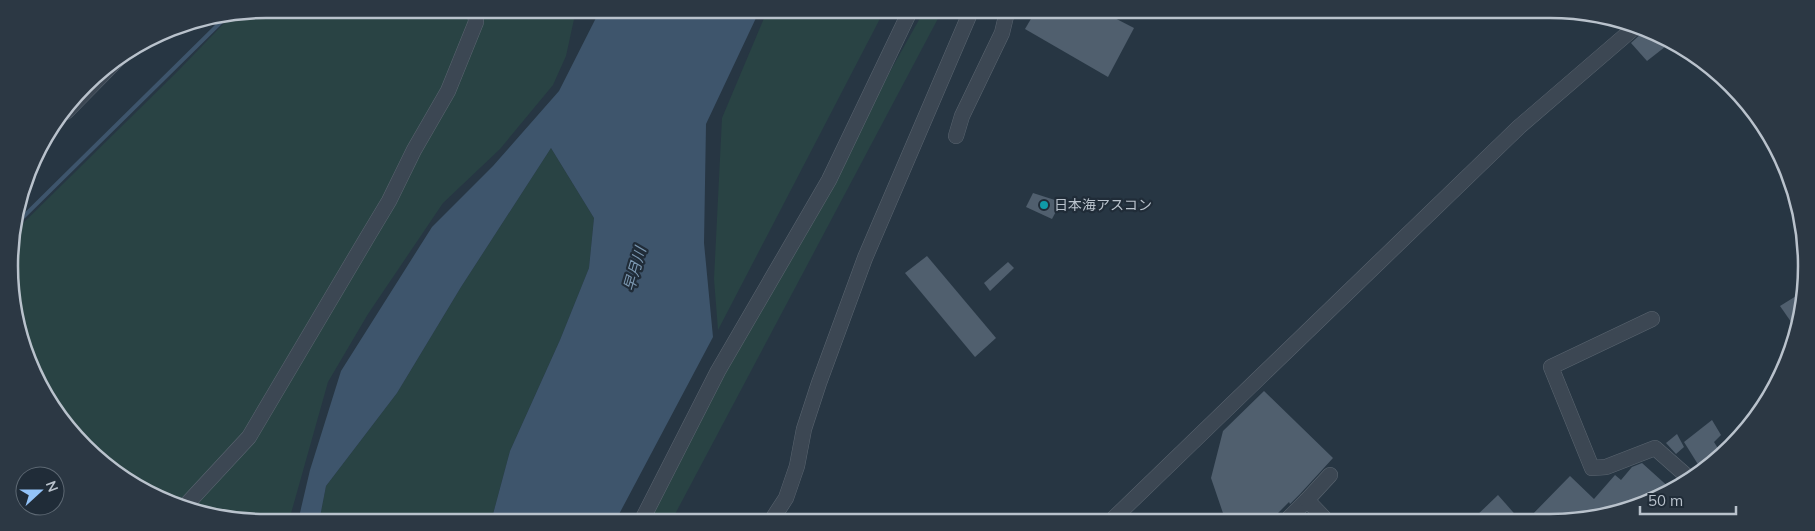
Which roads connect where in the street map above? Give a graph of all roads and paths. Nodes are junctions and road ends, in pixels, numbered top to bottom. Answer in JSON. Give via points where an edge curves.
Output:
{"nodes":[{"id":1,"x":476,"y":18,"type":"edge"},
{"id":2,"x":907,"y":18,"type":"edge"},
{"id":3,"x":968,"y":18,"type":"edge"},
{"id":4,"x":1006,"y":18,"type":"edge"},
{"id":5,"x":1630,"y":31,"type":"edge"},
{"id":6,"x":956,"y":136,"type":"dead end"},
{"id":7,"x":1652,"y":319,"type":"dead end"},
{"id":8,"x":1684,"y":474,"type":"edge"},
{"id":9,"x":1330,"y":475,"type":"dead end"},
{"id":10,"x":1307,"y":500,"type":"junction"},
{"id":11,"x":190,"y":501,"type":"edge"},
{"id":12,"x":645,"y":514,"type":"edge"},
{"id":13,"x":776,"y":514,"type":"edge"},
{"id":14,"x":1118,"y":514,"type":"edge"},
{"id":15,"x":1294,"y":514,"type":"edge"},
{"id":16,"x":1320,"y":514,"type":"edge"}],
"edges":[{"from":1,"to":11,"type":"street","via":[[448,91],[368,236],[249,437]]},
{"from":2,"to":12,"type":"street","via":[[829,180],[718,371]]},
{"from":3,"to":13,"type":"street","via":[[866,258],[819,383],[786,498]]},
{"from":4,"to":6,"type":"street","via":[[1002,33],[962,116]]},
{"from":5,"to":14,"type":"street","via":[[1519,127]]},
{"from":7,"to":8,"type":"street","via":[[1551,367],[1592,468],[1606,467],[1655,448]]},
{"from":9,"to":10,"type":"street"},
{"from":10,"to":15,"type":"street"},
{"from":10,"to":16,"type":"street"}]}
